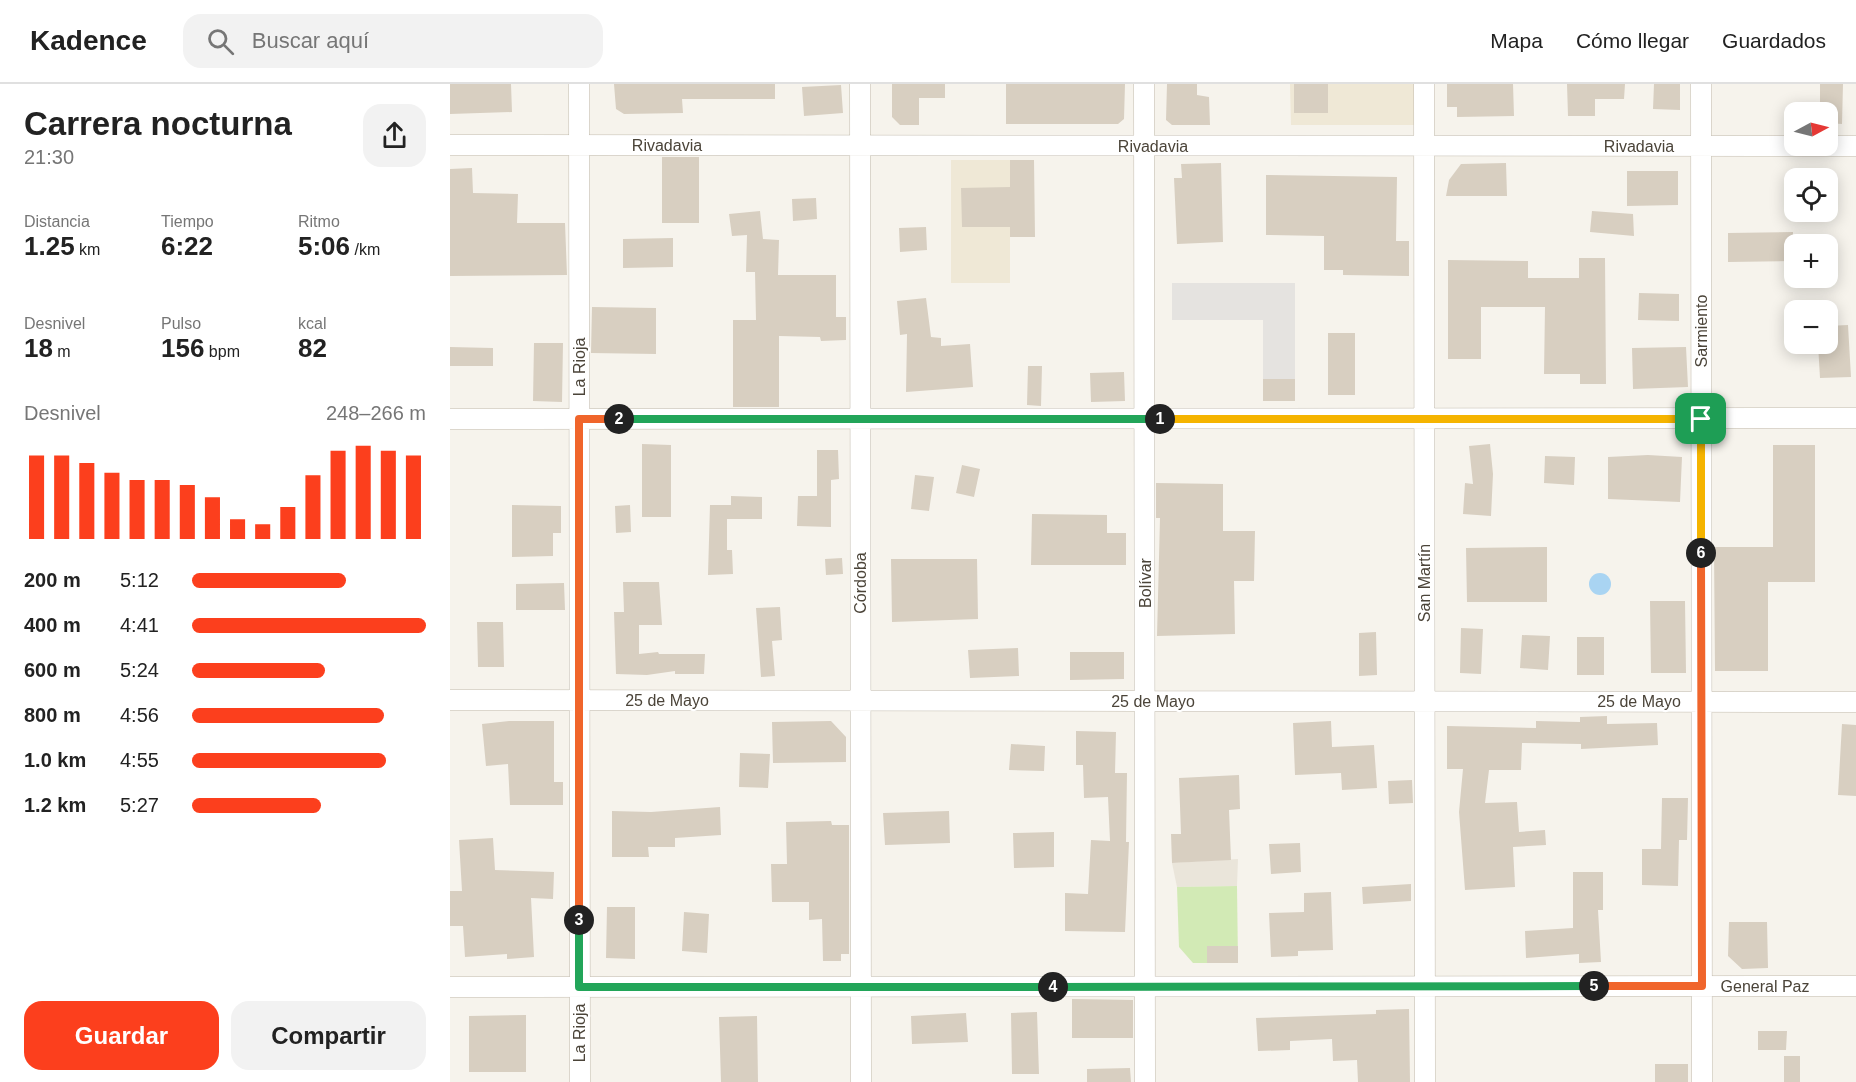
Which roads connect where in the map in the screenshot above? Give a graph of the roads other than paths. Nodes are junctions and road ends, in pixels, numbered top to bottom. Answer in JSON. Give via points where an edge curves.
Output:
{"nodes":[{"id":1,"x":579,"y":84,"type":"edge"},
{"id":2,"x":860,"y":84,"type":"edge"},
{"id":3,"x":1144,"y":84,"type":"edge"},
{"id":4,"x":1424,"y":84,"type":"edge"},
{"id":5,"x":1701,"y":84,"type":"edge"},
{"id":6,"x":450,"y":145,"type":"edge"},
{"id":7,"x":579,"y":145,"type":"junction"},
{"id":8,"x":860,"y":146,"type":"junction"},
{"id":9,"x":1145,"y":146,"type":"junction"},
{"id":10,"x":1424,"y":146,"type":"junction"},
{"id":11,"x":1701,"y":146,"type":"junction"},
{"id":12,"x":1856,"y":146,"type":"edge"},
{"id":13,"x":1856,"y":418,"type":"edge"},
{"id":14,"x":450,"y":419,"type":"edge"},
{"id":15,"x":579,"y":419,"type":"junction"},
{"id":16,"x":860,"y":419,"type":"junction"},
{"id":17,"x":1145,"y":419,"type":"junction"},
{"id":18,"x":1424,"y":419,"type":"junction"},
{"id":19,"x":1701,"y":419,"type":"junction"},
{"id":20,"x":450,"y":700,"type":"edge"},
{"id":21,"x":579,"y":700,"type":"junction"},
{"id":22,"x":860,"y":700,"type":"junction"},
{"id":23,"x":1145,"y":700,"type":"junction"},
{"id":24,"x":1424,"y":701,"type":"junction"},
{"id":25,"x":1701,"y":701,"type":"junction"},
{"id":26,"x":1856,"y":702,"type":"edge"},
{"id":27,"x":1424,"y":986,"type":"junction"},
{"id":28,"x":1702,"y":986,"type":"junction"},
{"id":29,"x":1856,"y":986,"type":"edge"},
{"id":30,"x":450,"y":987,"type":"edge"},
{"id":31,"x":579,"y":987,"type":"junction"},
{"id":32,"x":860,"y":987,"type":"junction"},
{"id":33,"x":1145,"y":987,"type":"junction"},
{"id":34,"x":580,"y":1082,"type":"edge"},
{"id":35,"x":861,"y":1082,"type":"edge"},
{"id":36,"x":1145,"y":1082,"type":"edge"},
{"id":37,"x":1425,"y":1082,"type":"edge"},
{"id":38,"x":1702,"y":1082,"type":"edge"}],
"edges":[{"from":1,"to":7,"type":"street","name":"La Rioja"},
{"from":2,"to":8,"type":"street","name":"Córdoba"},
{"from":3,"to":9,"type":"street","name":"Bolívar"},
{"from":4,"to":10,"type":"street","name":"San Martín"},
{"from":5,"to":11,"type":"street","name":"Sarmiento"},
{"from":6,"to":7,"type":"street","name":"Rivadavia"},
{"from":7,"to":8,"type":"street","name":"Rivadavia"},
{"from":7,"to":15,"type":"street","name":"La Rioja"},
{"from":8,"to":9,"type":"street","name":"Rivadavia"},
{"from":8,"to":16,"type":"street","name":"Córdoba"},
{"from":9,"to":10,"type":"street","name":"Rivadavia"},
{"from":9,"to":17,"type":"street","name":"Bolívar"},
{"from":10,"to":11,"type":"street","name":"Rivadavia"},
{"from":10,"to":18,"type":"street","name":"San Martín"},
{"from":11,"to":12,"type":"street","name":"Rivadavia"},
{"from":11,"to":19,"type":"street","name":"Sarmiento"},
{"from":13,"to":19,"type":"street"},
{"from":14,"to":15,"type":"street"},
{"from":15,"to":16,"type":"street"},
{"from":15,"to":21,"type":"street","name":"La Rioja"},
{"from":16,"to":17,"type":"street"},
{"from":16,"to":22,"type":"street","name":"Córdoba"},
{"from":17,"to":18,"type":"street"},
{"from":17,"to":23,"type":"street","name":"Bolívar"},
{"from":18,"to":19,"type":"street"},
{"from":18,"to":24,"type":"street","name":"San Martín"},
{"from":19,"to":25,"type":"street","name":"Sarmiento"},
{"from":20,"to":21,"type":"street","name":"25 de Mayo"},
{"from":21,"to":22,"type":"street","name":"25 de Mayo"},
{"from":21,"to":31,"type":"street","name":"La Rioja"},
{"from":22,"to":23,"type":"street","name":"25 de Mayo"},
{"from":22,"to":32,"type":"street","name":"Córdoba"},
{"from":23,"to":24,"type":"street","name":"25 de Mayo"},
{"from":23,"to":33,"type":"street","name":"Bolívar"},
{"from":24,"to":25,"type":"street","name":"25 de Mayo"},
{"from":24,"to":27,"type":"street","name":"San Martín"},
{"from":25,"to":26,"type":"street","name":"25 de Mayo"},
{"from":25,"to":28,"type":"street","name":"Sarmiento"},
{"from":27,"to":28,"type":"street","name":"General Paz"},
{"from":27,"to":33,"type":"street","name":"General Paz"},
{"from":27,"to":37,"type":"street","name":"San Martín"},
{"from":28,"to":29,"type":"street","name":"General Paz"},
{"from":28,"to":38,"type":"street","name":"Sarmiento"},
{"from":30,"to":31,"type":"street","name":"General Paz"},
{"from":31,"to":32,"type":"street","name":"General Paz"},
{"from":31,"to":34,"type":"street","name":"La Rioja"},
{"from":32,"to":33,"type":"street","name":"General Paz"},
{"from":32,"to":35,"type":"street","name":"Córdoba"},
{"from":33,"to":36,"type":"street","name":"Bolívar"}]}
